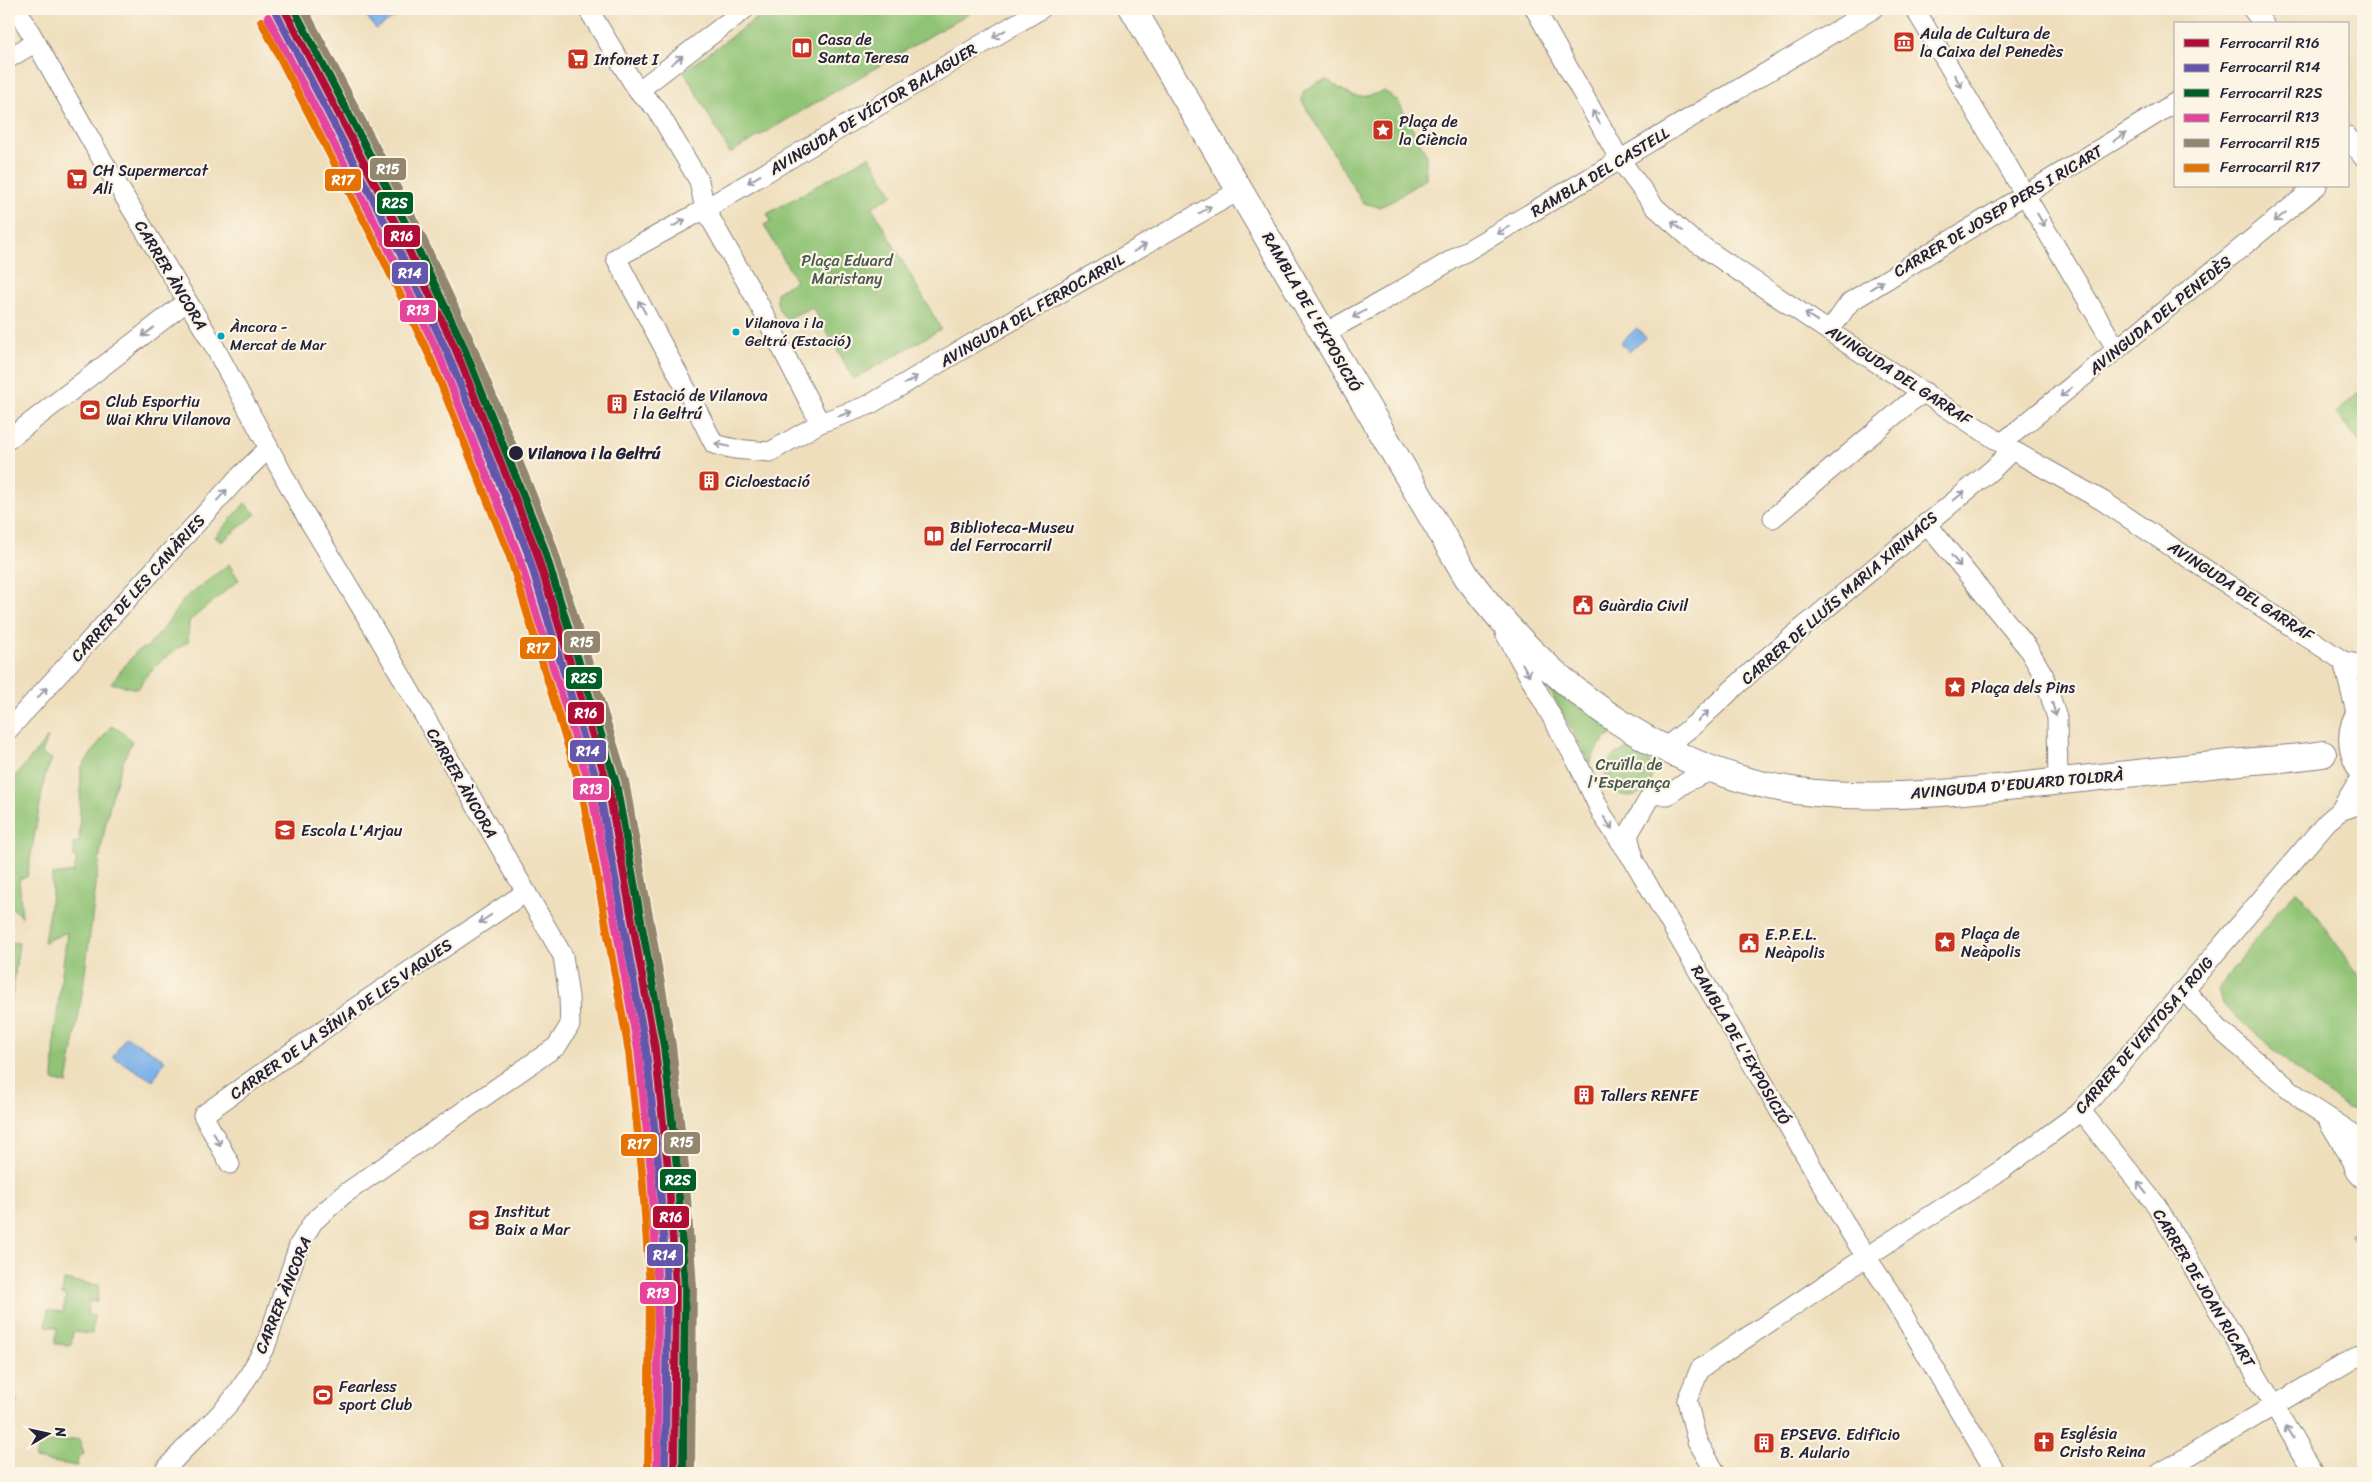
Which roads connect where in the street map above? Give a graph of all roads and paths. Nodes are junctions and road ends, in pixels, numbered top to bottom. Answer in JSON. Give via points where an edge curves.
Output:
{"nodes":[{"id":1,"x":17,"y":9,"type":"edge"},
{"id":2,"x":588,"y":9,"type":"edge"},
{"id":3,"x":745,"y":9,"type":"edge"},
{"id":4,"x":1041,"y":9,"type":"edge"},
{"id":5,"x":1134,"y":9,"type":"edge"},
{"id":6,"x":1537,"y":9,"type":"edge"},
{"id":7,"x":1873,"y":9,"type":"edge"},
{"id":8,"x":1915,"y":9,"type":"edge"},
{"id":9,"x":2252,"y":9,"type":"edge"},
{"id":10,"x":2262,"y":22,"type":"edge"},
{"id":11,"x":36,"y":42,"type":"junction"},
{"id":12,"x":9,"y":58,"type":"edge"},
{"id":13,"x":638,"y":90,"type":"junction"},
{"id":14,"x":2174,"y":103,"type":"edge"},
{"id":15,"x":2350,"y":140,"type":"edge"},
{"id":16,"x":2359,"y":155,"type":"edge"},
{"id":17,"x":1620,"y":160,"type":"junction"},
{"id":18,"x":2315,"y":188,"type":"edge"},
{"id":19,"x":1240,"y":190,"type":"junction"},
{"id":20,"x":2026,"y":196,"type":"junction"},
{"id":21,"x":705,"y":208,"type":"junction"},
{"id":22,"x":186,"y":302,"type":"junction"},
{"id":23,"x":1830,"y":330,"type":"junction"},
{"id":24,"x":1325,"y":334,"type":"junction"},
{"id":25,"x":2117,"y":350,"type":"junction"},
{"id":26,"x":1925,"y":392,"type":"junction"},
{"id":27,"x":820,"y":422,"type":"junction"},
{"id":28,"x":9,"y":439,"type":"edge"},
{"id":29,"x":2007,"y":446,"type":"junction"},
{"id":30,"x":269,"y":448,"type":"junction"},
{"id":31,"x":1774,"y":518,"type":"dead end"},
{"id":32,"x":1926,"y":523,"type":"junction"},
{"id":33,"x":1494,"y":612,"type":"junction"},
{"id":34,"x":2343,"y":661,"type":"junction"},
{"id":35,"x":2363,"y":671,"type":"edge"},
{"id":36,"x":2358,"y":717,"type":"edge"},
{"id":37,"x":9,"y":729,"type":"edge"},
{"id":38,"x":1666,"y":747,"type":"junction"},
{"id":39,"x":2323,"y":754,"type":"junction"},
{"id":40,"x":2361,"y":769,"type":"edge"},
{"id":41,"x":1713,"y":770,"type":"junction"},
{"id":42,"x":2058,"y":781,"type":"junction"},
{"id":43,"x":2363,"y":803,"type":"edge"},
{"id":44,"x":2340,"y":811,"type":"junction"},
{"id":45,"x":1634,"y":861,"type":"junction"},
{"id":46,"x":526,"y":892,"type":"junction"},
{"id":47,"x":2185,"y":990,"type":"junction"},
{"id":48,"x":2081,"y":1111,"type":"junction"},
{"id":49,"x":2328,"y":1119,"type":"junction"},
{"id":50,"x":2363,"y":1140,"type":"edge"},
{"id":51,"x":2363,"y":1144,"type":"edge"},
{"id":52,"x":2353,"y":1162,"type":"junction"},
{"id":53,"x":230,"y":1164,"type":"dead end"},
{"id":54,"x":2363,"y":1179,"type":"edge"},
{"id":55,"x":1866,"y":1257,"type":"junction"},
{"id":56,"x":2363,"y":1354,"type":"edge"},
{"id":57,"x":2274,"y":1406,"type":"junction"},
{"id":58,"x":164,"y":1473,"type":"edge"},
{"id":59,"x":1716,"y":1473,"type":"edge"},
{"id":60,"x":1996,"y":1473,"type":"edge"},
{"id":61,"x":2160,"y":1473,"type":"edge"},
{"id":62,"x":2314,"y":1473,"type":"edge"}],
"edges":[{"from":1,"to":11,"type":"street","name":"CARRER ÀNCORA"},
{"from":2,"to":13,"type":"street"},
{"from":13,"to":3,"type":"street","one_way":true},
{"from":4,"to":21,"type":"street","name":"AVINGUDA DE VÍCTOR BALAGUER","one_way":true},
{"from":5,"to":19,"type":"street","name":"RAMBLA DE L'EXPOSICIÓ"},
{"from":17,"to":6,"type":"street","name":"AVINGUDA DEL GARRAF","one_way":true},
{"from":7,"to":17,"type":"street","name":"RAMBLA DEL CASTELL"},
{"from":8,"to":20,"type":"street","one_way":true},
{"from":9,"to":10,"type":"street"},
{"from":11,"to":12,"type":"street"},
{"from":11,"to":22,"type":"street","name":"CARRER ÀNCORA"},
{"from":13,"to":21,"type":"street","via":[[656,108],[699,181]]},
{"from":20,"to":14,"type":"street","name":"CARRER DE JOSEP PERS I RICART","one_way":true},
{"from":15,"to":16,"type":"street"},
{"from":23,"to":17,"type":"street","name":"AVINGUDA DEL GARRAF","one_way":true,"via":[[1691,238],[1655,207]]},
{"from":17,"to":24,"type":"street","name":"RAMBLA DEL CASTELL","one_way":true},
{"from":18,"to":25,"type":"street","name":"AVINGUDA DEL PENEDÈS","one_way":true},
{"from":19,"to":24,"type":"street","name":"RAMBLA DE L'EXPOSICIÓ"},
{"from":27,"to":19,"type":"street","name":"AVINGUDA DEL FERROCARRIL","one_way":true,"via":[[869,405]]},
{"from":23,"to":20,"type":"street","name":"CARRER DE JOSEP PERS I RICART","one_way":true,"via":[[1850,302]]},
{"from":20,"to":25,"type":"street","one_way":true},
{"from":21,"to":27,"type":"street"},
{"from":27,"to":21,"type":"street","one_way":true,"via":[[770,452],[714,444],[616,258]]},
{"from":22,"to":28,"type":"street","one_way":true},
{"from":22,"to":30,"type":"street","name":"CARRER ÀNCORA","via":[[213,344]]},
{"from":23,"to":26,"type":"street","name":"AVINGUDA DEL GARRAF"},
{"from":24,"to":33,"type":"street","name":"RAMBLA DE L'EXPOSICIÓ","via":[[1467,577]]},
{"from":25,"to":29,"type":"street","name":"AVINGUDA DEL PENEDÈS","one_way":true},
{"from":26,"to":29,"type":"street","name":"AVINGUDA DEL GARRAF"},
{"from":26,"to":31,"type":"street"},
{"from":32,"to":29,"type":"street","name":"CARRER DE LLUÍS MARIA XIRINACS","one_way":true,"via":[[1994,468]]},
{"from":29,"to":34,"type":"street","name":"AVINGUDA DEL GARRAF","via":[[2103,501]]},
{"from":37,"to":30,"type":"street","name":"CARRER DE LES CANÀRIES","one_way":true,"via":[[235,481]]},
{"from":30,"to":46,"type":"street","name":"CARRER ÀNCORA"},
{"from":38,"to":32,"type":"street","name":"CARRER DE LLUÍS MARIA XIRINACS","one_way":true},
{"from":32,"to":42,"type":"street","one_way":true,"via":[[2027,647],[2044,676],[2057,718]]},
{"from":33,"to":38,"type":"street","name":"RAMBLA DE L'EXPOSICIÓ","via":[[1529,650],[1586,699],[1635,734]]},
{"from":33,"to":45,"type":"street","name":"RAMBLA DE L'EXPOSICIÓ","one_way":true,"via":[[1577,762],[1603,816]]},
{"from":34,"to":35,"type":"street","name":"AVINGUDA DEL GARRAF","via":[[2353,663]]},
{"from":34,"to":36,"type":"street"},
{"from":36,"to":39,"type":"street"},
{"from":36,"to":40,"type":"street","via":[[2351,740]]},
{"from":38,"to":41,"type":"street","name":"AVINGUDA D'EDUARD TOLDRÀ"},
{"from":39,"to":40,"type":"street"},
{"from":39,"to":42,"type":"street","name":"AVINGUDA D'EDUARD TOLDRÀ"},
{"from":40,"to":44,"type":"street","name":"CARRER DE VENTOSA I ROIG"},
{"from":41,"to":42,"type":"street","name":"AVINGUDA D'EDUARD TOLDRÀ","via":[[1773,786],[1844,795],[1939,793]]},
{"from":41,"to":45,"type":"street","via":[[1688,781],[1668,795],[1652,796],[1628,835]]},
{"from":43,"to":44,"type":"street","name":"CARRER DE VENTOSA I ROIG"},
{"from":44,"to":47,"type":"street","name":"CARRER DE VENTOSA I ROIG","via":[[2326,822]]},
{"from":45,"to":55,"type":"street","name":"RAMBLA DE L'EXPOSICIÓ"},
{"from":46,"to":53,"type":"street","name":"CARRER DE LA SÍNIA DE LES VAQUES","one_way":true,"via":[[203,1115]]},
{"from":46,"to":58,"type":"street","name":"CARRER ÀNCORA","via":[[563,956],[570,1025],[557,1046],[343,1194],[314,1222],[299,1245],[266,1345],[235,1396],[179,1452]]},
{"from":47,"to":48,"type":"street","name":"CARRER DE VENTOSA I ROIG"},
{"from":47,"to":49,"type":"street","via":[[2220,1030]]},
{"from":48,"to":55,"type":"street","name":"CARRER DE VENTOSA I ROIG","via":[[2003,1169]]},
{"from":57,"to":48,"type":"street","name":"CARRER DE JOAN RICART","one_way":true,"via":[[2156,1206]]},
{"from":49,"to":50,"type":"street"},
{"from":49,"to":52,"type":"street"},
{"from":51,"to":52,"type":"street"},
{"from":52,"to":54,"type":"street"},
{"from":55,"to":59,"type":"street","name":"CARRER DE VENTOSA I ROIG","via":[[1700,1369],[1687,1400],[1697,1441]]},
{"from":55,"to":60,"type":"street","name":"RAMBLA DE L'EXPOSICIÓ"},
{"from":56,"to":57,"type":"street"},
{"from":57,"to":61,"type":"street"},
{"from":62,"to":57,"type":"street","name":"CARRER DE JOAN RICART","one_way":true}]}
